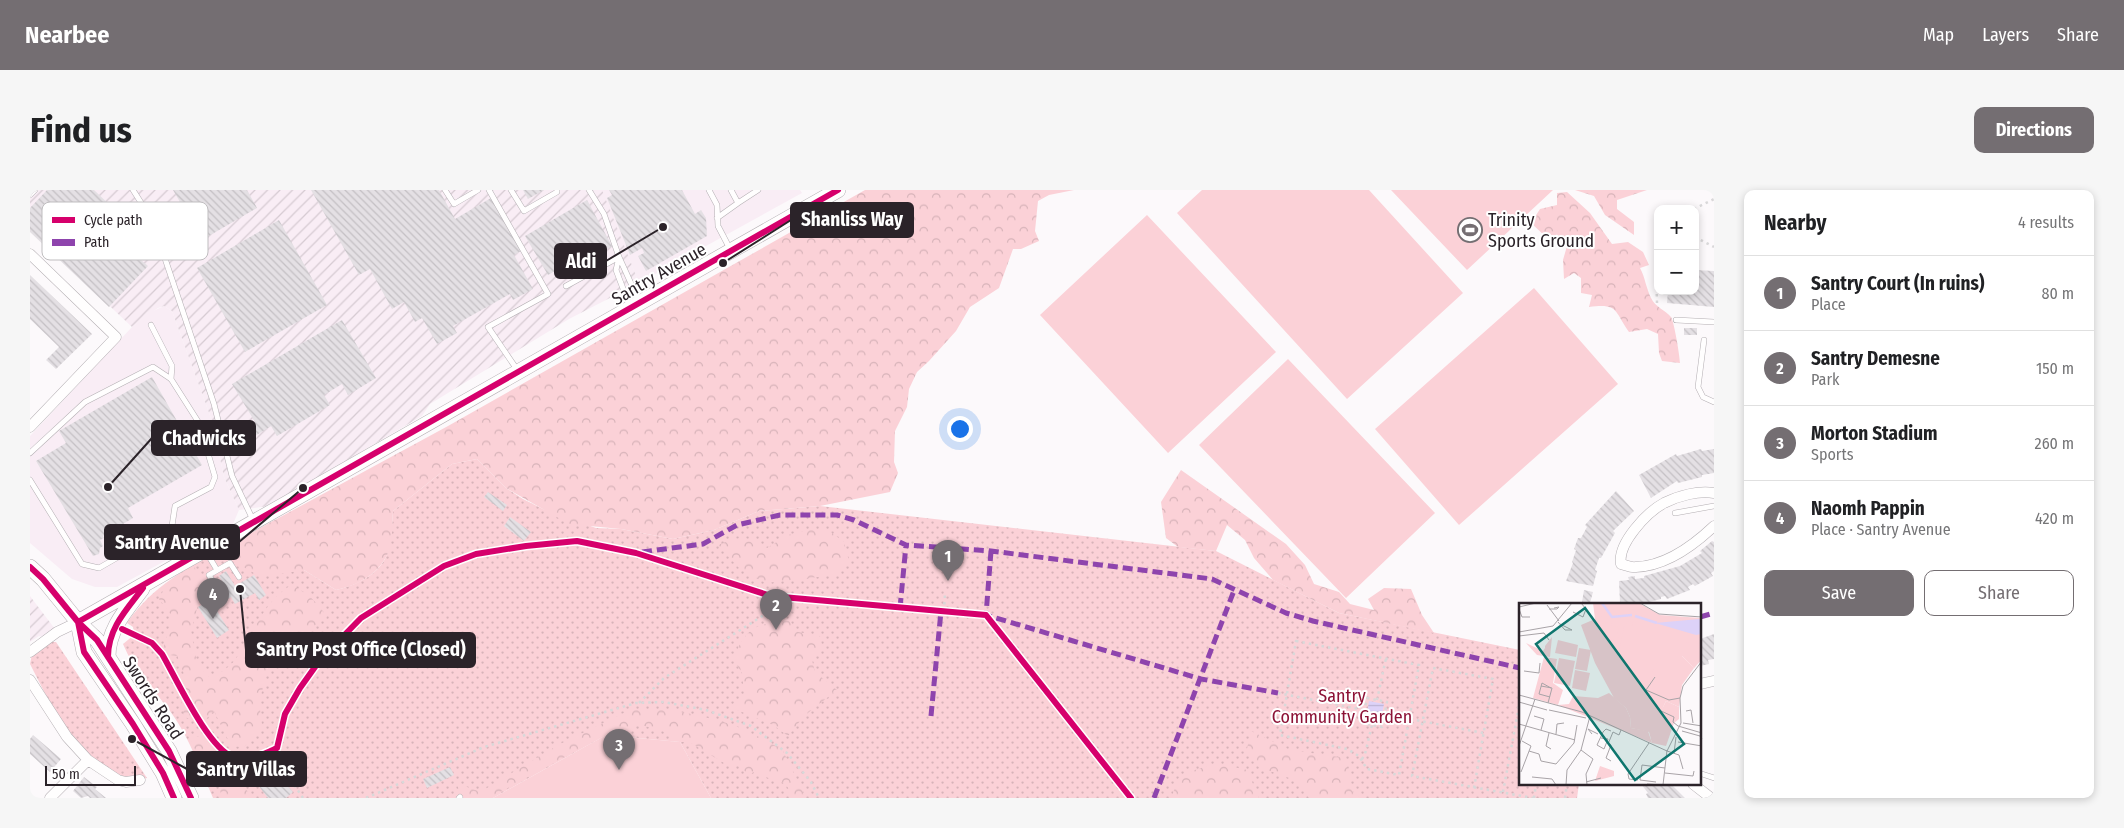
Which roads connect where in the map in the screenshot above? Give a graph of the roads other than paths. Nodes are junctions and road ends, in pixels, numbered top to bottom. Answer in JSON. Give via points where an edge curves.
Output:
{"nodes":[{"id":1,"x":35,"y":190,"type":"edge"},
{"id":2,"x":133,"y":190,"type":"edge"},
{"id":3,"x":446,"y":190,"type":"edge"},
{"id":4,"x":478,"y":190,"type":"edge"},
{"id":5,"x":488,"y":190,"type":"edge"},
{"id":6,"x":512,"y":190,"type":"edge"},
{"id":7,"x":557,"y":190,"type":"edge"},
{"id":8,"x":589,"y":190,"type":"edge"},
{"id":9,"x":709,"y":190,"type":"edge"},
{"id":10,"x":731,"y":190,"type":"edge"},
{"id":11,"x":758,"y":190,"type":"edge"},
{"id":12,"x":838,"y":190,"type":"edge"},
{"id":13,"x":30,"y":195,"type":"edge"},
{"id":14,"x":817,"y":195,"type":"edge"},
{"id":15,"x":141,"y":202,"type":"edge"},
{"id":16,"x":738,"y":203,"type":"junction"},
{"id":17,"x":717,"y":218,"type":"junction"},
{"id":18,"x":730,"y":250,"type":"junction"},
{"id":19,"x":30,"y":254,"type":"edge"},
{"id":20,"x":619,"y":257,"type":"junction"},
{"id":21,"x":165,"y":260,"type":"edge"},
{"id":22,"x":566,"y":286,"type":"dead end"},
{"id":23,"x":635,"y":305,"type":"junction"},
{"id":24,"x":1676,"y":320,"type":"dead end"},
{"id":25,"x":1714,"y":322,"type":"edge"},
{"id":26,"x":151,"y":325,"type":"dead end"},
{"id":27,"x":1704,"y":340,"type":"dead end"},
{"id":28,"x":519,"y":371,"type":"junction"},
{"id":29,"x":171,"y":379,"type":"junction"},
{"id":30,"x":1714,"y":402,"type":"edge"},
{"id":31,"x":30,"y":427,"type":"edge"},
{"id":32,"x":30,"y":453,"type":"edge"},
{"id":33,"x":30,"y":480,"type":"edge"},
{"id":34,"x":1714,"y":493,"type":"edge"},
{"id":35,"x":1714,"y":506,"type":"edge"},
{"id":36,"x":1675,"y":513,"type":"dead end"},
{"id":37,"x":254,"y":522,"type":"junction"},
{"id":38,"x":172,"y":526,"type":"junction"},
{"id":39,"x":1714,"y":526,"type":"edge"},
{"id":40,"x":199,"y":553,"type":"junction"},
{"id":41,"x":30,"y":567,"type":"edge"},
{"id":42,"x":217,"y":570,"type":"junction"},
{"id":43,"x":239,"y":577,"type":"dead end"},
{"id":44,"x":147,"y":583,"type":"junction"},
{"id":45,"x":215,"y":585,"type":"dead end"},
{"id":46,"x":78,"y":622,"type":"junction"},
{"id":47,"x":30,"y":652,"type":"edge"},
{"id":48,"x":108,"y":657,"type":"junction"},
{"id":49,"x":30,"y":680,"type":"edge"},
{"id":50,"x":88,"y":760,"type":"junction"},
{"id":51,"x":1702,"y":774,"type":"dead end"},
{"id":52,"x":1714,"y":778,"type":"edge"},
{"id":53,"x":140,"y":780,"type":"dead end"},
{"id":54,"x":1696,"y":786,"type":"edge"},
{"id":55,"x":50,"y":798,"type":"edge"},
{"id":56,"x":174,"y":798,"type":"edge"},
{"id":57,"x":191,"y":798,"type":"edge"},
{"id":58,"x":1711,"y":798,"type":"edge"}],
"edges":[{"from":1,"to":13,"type":"lane"},
{"from":2,"to":15,"type":"lane"},
{"from":3,"to":4,"type":"lane","via":[[454,204]]},
{"from":5,"to":28,"type":"lane","via":[[548,294],[488,326]]},
{"from":6,"to":7,"type":"lane","via":[[524,211]]},
{"from":8,"to":20,"type":"lane","via":[[604,214]]},
{"from":9,"to":17,"type":"lane","via":[[717,205]]},
{"from":10,"to":16,"type":"lane"},
{"from":11,"to":16,"type":"lane"},
{"from":12,"to":14,"type":"main road","name":"Santry Avenue"},
{"from":14,"to":18,"type":"main road","name":"Santry Avenue"},
{"from":16,"to":17,"type":"lane"},
{"from":17,"to":18,"type":"lane"},
{"from":18,"to":23,"type":"main road","name":"Santry Avenue"},
{"from":19,"to":31,"type":"street","via":[[116,337]]},
{"from":20,"to":22,"type":"lane"},
{"from":20,"to":23,"type":"lane"},
{"from":20,"to":23,"type":"lane","via":[[616,270]]},
{"from":21,"to":37,"type":"lane","via":[[214,404],[232,476]]},
{"from":23,"to":28,"type":"main road","name":"Santry Avenue"},
{"from":24,"to":25,"type":"lane"},
{"from":26,"to":29,"type":"lane","via":[[172,366]]},
{"from":27,"to":30,"type":"lane","via":[[1698,387],[1703,397]]},
{"from":28,"to":37,"type":"main road","name":"Santry Avenue"},
{"from":29,"to":32,"type":"lane","via":[[153,367],[85,402]]},
{"from":29,"to":38,"type":"lane","via":[[199,423],[215,477],[211,487],[175,506]]},
{"from":33,"to":38,"type":"lane","via":[[82,564],[99,568]]},
{"from":34,"to":39,"type":"street","via":[[1682,496],[1647,516],[1619,555],[1621,564],[1635,568],[1661,561],[1685,551]]},
{"from":35,"to":36,"type":"lane"},
{"from":37,"to":40,"type":"main road","name":"Santry Avenue"},
{"from":38,"to":40,"type":"lane"},
{"from":40,"to":42,"type":"lane"},
{"from":40,"to":44,"type":"main road","name":"Santry Avenue"},
{"from":41,"to":46,"type":"main road","name":"Swords Road"},
{"from":42,"to":43,"type":"lane","via":[[230,563]]},
{"from":42,"to":45,"type":"lane","via":[[209,575]]},
{"from":44,"to":46,"type":"main road","name":"Santry Avenue"},
{"from":44,"to":48,"type":"main road","via":[[115,626],[108,642]]},
{"from":46,"to":47,"type":"street","via":[[57,632]]},
{"from":46,"to":48,"type":"main road","name":"Swords Road"},
{"from":46,"to":56,"type":"main road","name":"Swords Road","via":[[84,652],[133,724]]},
{"from":48,"to":57,"type":"main road","name":"Swords Road","via":[[170,750]]},
{"from":49,"to":50,"type":"street","via":[[67,737]]},
{"from":50,"to":53,"type":"street","via":[[118,780]]},
{"from":50,"to":55,"type":"street"},
{"from":51,"to":52,"type":"lane"},
{"from":54,"to":58,"type":"street"}]}
